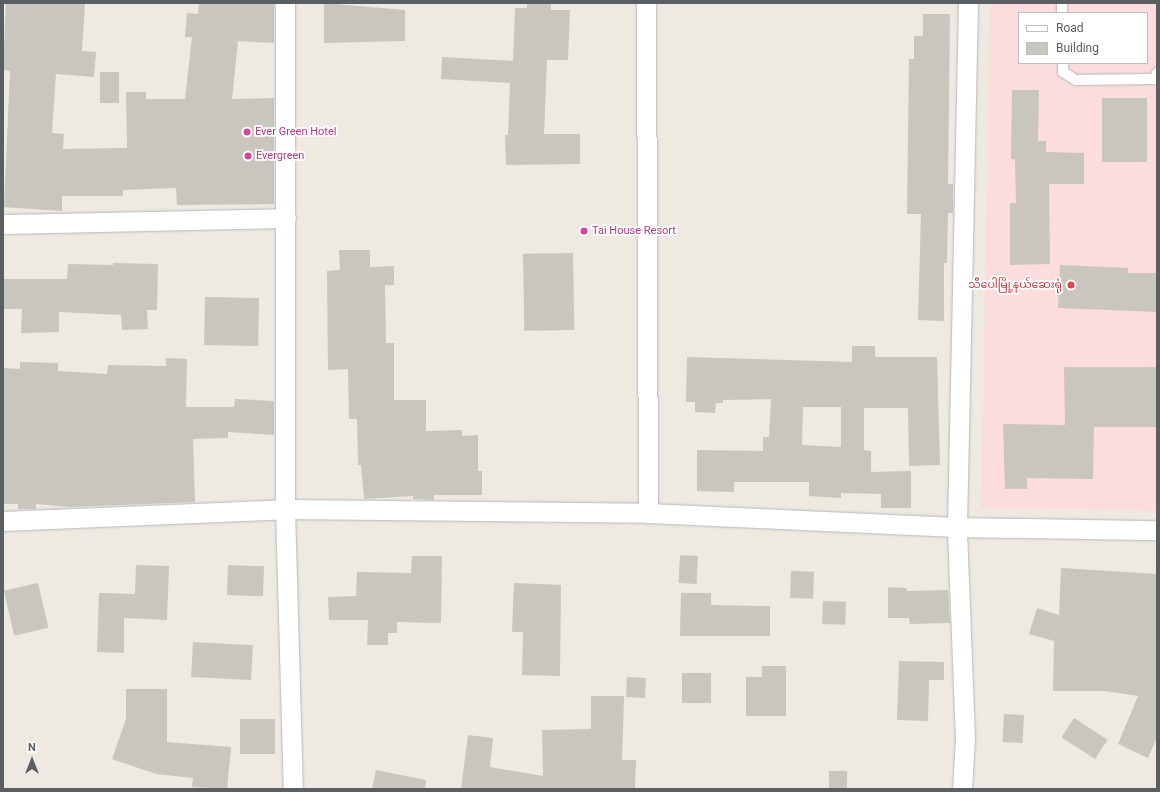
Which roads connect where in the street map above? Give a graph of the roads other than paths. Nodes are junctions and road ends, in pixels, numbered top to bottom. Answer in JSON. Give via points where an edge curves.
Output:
{"nodes":[{"id":1,"x":285,"y":3,"type":"edge"},
{"id":2,"x":646,"y":3,"type":"edge"},
{"id":3,"x":968,"y":3,"type":"edge"},
{"id":4,"x":1063,"y":64,"type":"edge"},
{"id":5,"x":1157,"y":73,"type":"edge"},
{"id":6,"x":286,"y":218,"type":"junction"},
{"id":7,"x":3,"y":224,"type":"edge"},
{"id":8,"x":285,"y":509,"type":"junction"},
{"id":9,"x":648,"y":513,"type":"junction"},
{"id":10,"x":3,"y":521,"type":"edge"},
{"id":11,"x":957,"y":527,"type":"junction"},
{"id":12,"x":1157,"y":530,"type":"edge"},
{"id":13,"x":293,"y":789,"type":"edge"},
{"id":14,"x":962,"y":789,"type":"edge"}],
"edges":[{"from":1,"to":6,"type":"street"},
{"from":2,"to":9,"type":"street"},
{"from":3,"to":11,"type":"street"},
{"from":4,"to":5,"type":"lane","via":[[1063,72],[1076,80],[1154,80]]},
{"from":6,"to":7,"type":"street"},
{"from":6,"to":8,"type":"street"},
{"from":8,"to":9,"type":"street"},
{"from":8,"to":10,"type":"street"},
{"from":8,"to":13,"type":"street"},
{"from":9,"to":11,"type":"street"},
{"from":11,"to":12,"type":"street"},
{"from":11,"to":14,"type":"street","via":[[964,739]]}]}
